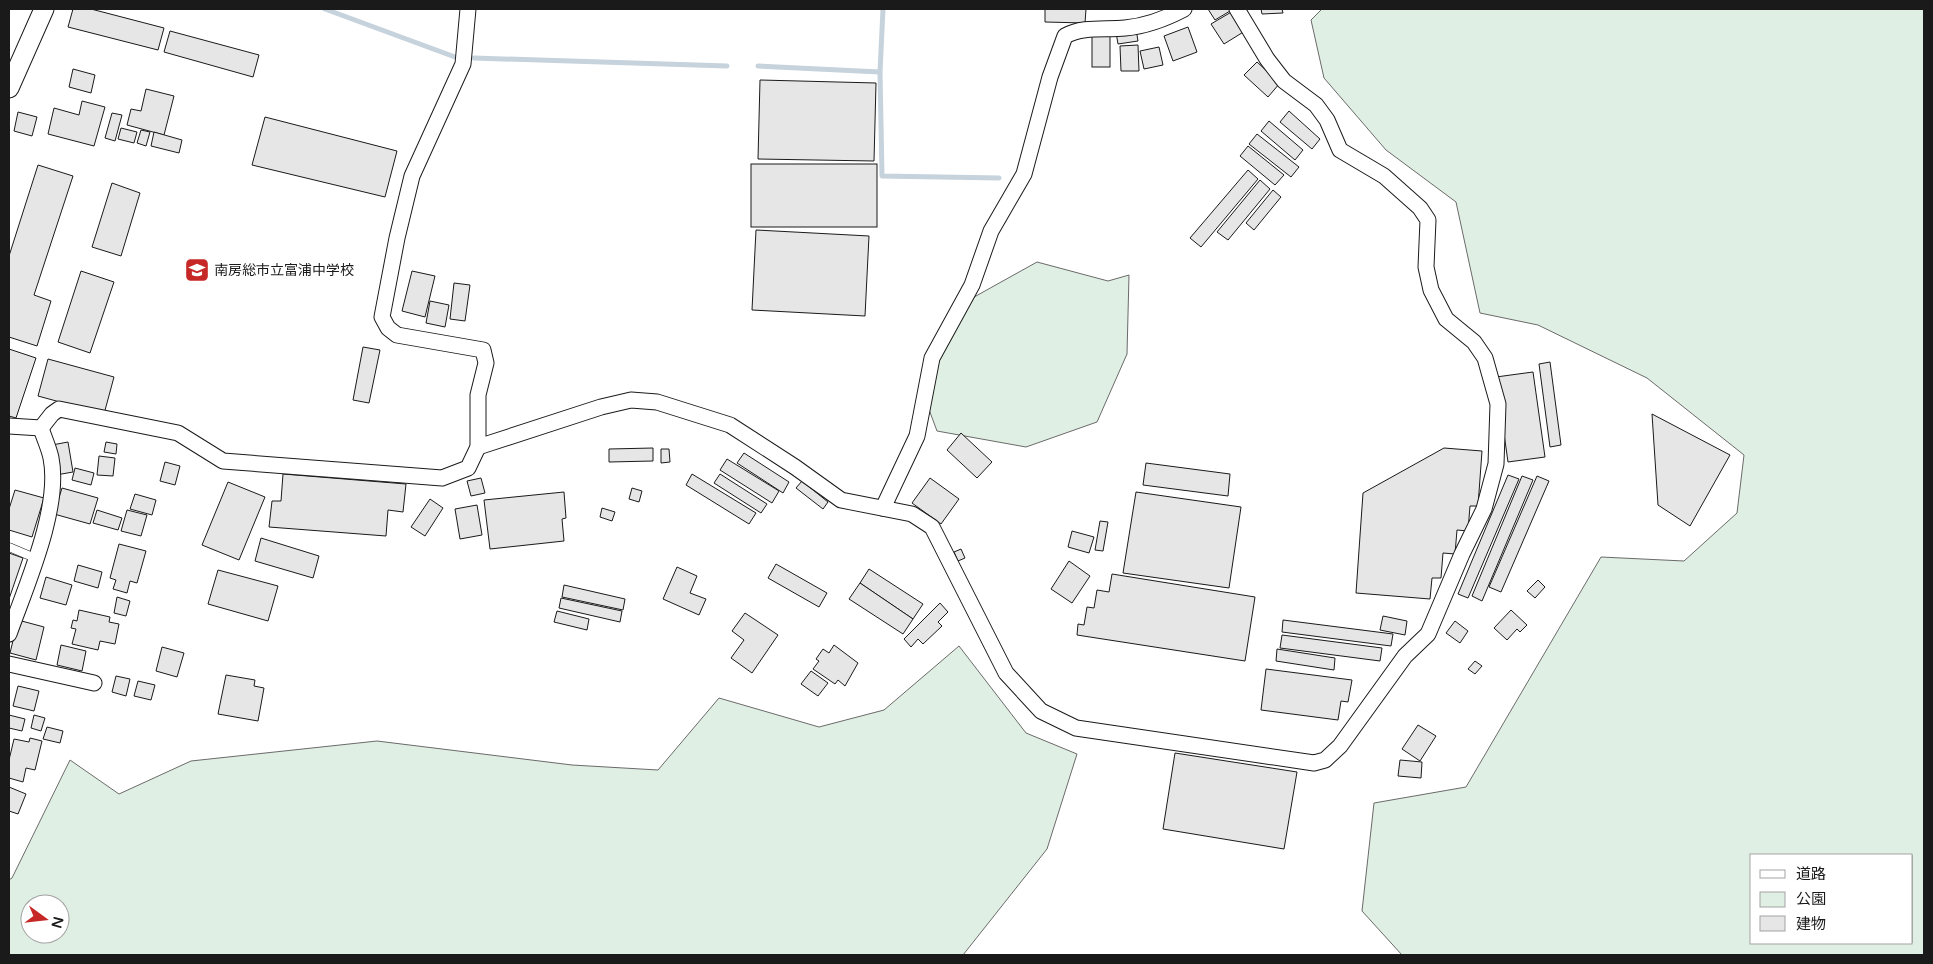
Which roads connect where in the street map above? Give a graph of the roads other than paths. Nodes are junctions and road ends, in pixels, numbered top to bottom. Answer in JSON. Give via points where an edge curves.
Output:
{"nodes":[{"id":1,"x":44,"y":9,"type":"edge"},
{"id":2,"x":468,"y":9,"type":"edge"},
{"id":3,"x":1184,"y":9,"type":"edge"},
{"id":4,"x":1237,"y":9,"type":"edge"},
{"id":5,"x":9,"y":88,"type":"edge"},
{"id":6,"x":9,"y":426,"type":"edge"},
{"id":7,"x":41,"y":428,"type":"junction"},
{"id":8,"x":478,"y":447,"type":"junction"},
{"id":9,"x":883,"y":508,"type":"junction"},
{"id":10,"x":9,"y":547,"type":"edge"},
{"id":11,"x":35,"y":558,"type":"junction"},
{"id":12,"x":9,"y":634,"type":"edge"},
{"id":13,"x":9,"y":664,"type":"edge"},
{"id":14,"x":94,"y":683,"type":"dead end"}],
"edges":[{"from":1,"to":5,"type":"street"},
{"from":2,"to":8,"type":"street","via":[[463,64],[412,176],[396,238],[382,317],[397,335],[482,350],[486,363],[478,395]]},
{"from":3,"to":9,"type":"street","via":[[1161,21],[1126,28],[1075,31],[1064,36],[1024,174],[991,231],[972,285],[932,358],[917,436]]},
{"from":4,"to":9,"type":"street","via":[[1266,59],[1284,81],[1316,105],[1327,120],[1340,150],[1384,176],[1420,208],[1428,220],[1426,267],[1431,290],[1446,319],[1474,342],[1485,358],[1493,383],[1499,425],[1496,464],[1484,509],[1428,634],[1404,656],[1340,746],[1325,760],[1314,763],[1076,728],[1041,711],[1006,673],[932,527],[912,514]]},
{"from":6,"to":7,"type":"street"},
{"from":7,"to":8,"type":"street","via":[[59,409],[178,433],[223,461],[442,478],[468,468]]},
{"from":7,"to":11,"type":"street","via":[[51,458],[52,494]]},
{"from":8,"to":9,"type":"street","via":[[601,407],[631,400],[657,402],[730,425],[841,500]]},
{"from":10,"to":11,"type":"lane"},
{"from":11,"to":12,"type":"street"},
{"from":13,"to":14,"type":"street"}]}
